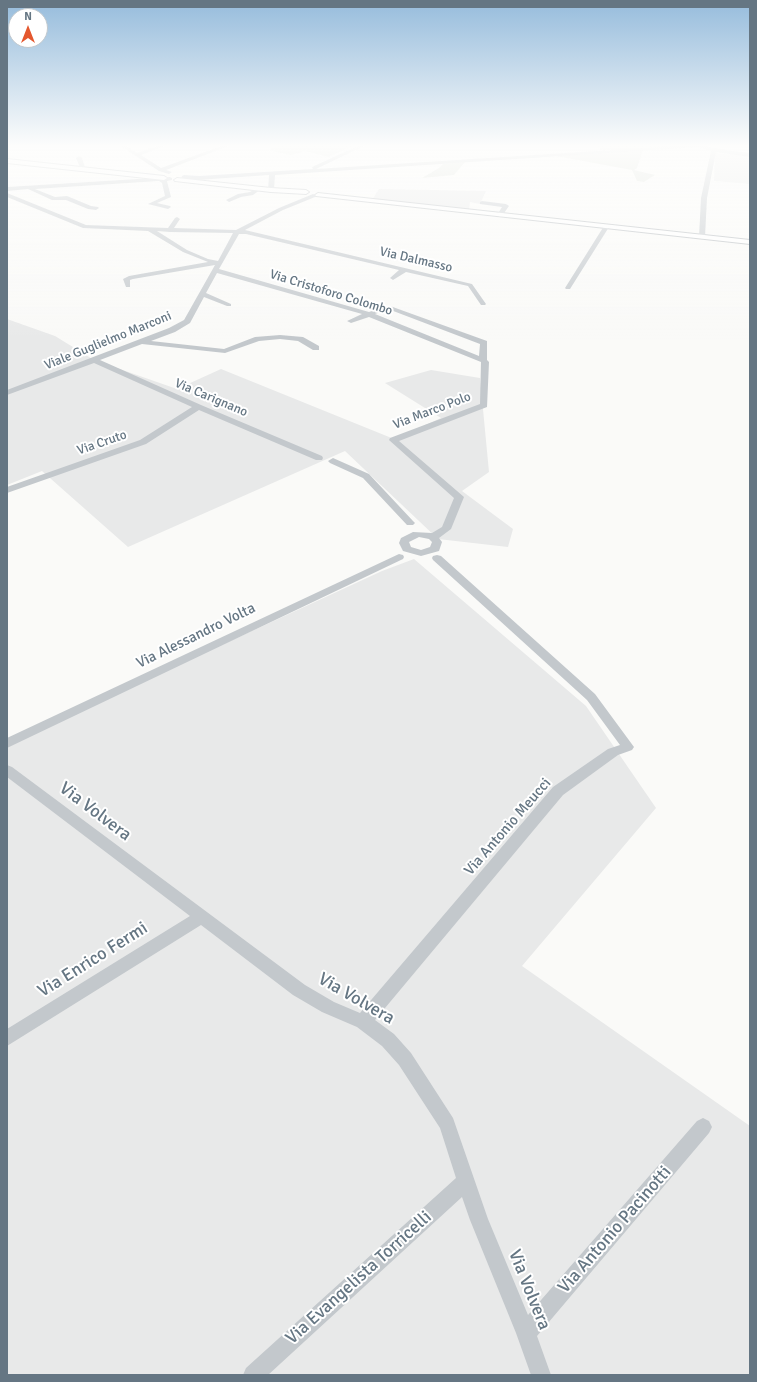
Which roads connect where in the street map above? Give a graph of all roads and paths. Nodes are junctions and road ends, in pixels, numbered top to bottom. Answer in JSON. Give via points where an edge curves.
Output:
{"nodes":[{"id":1,"x":42,"y":209,"type":"edge"},
{"id":2,"x":281,"y":209,"type":"edge"},
{"id":3,"x":449,"y":209,"type":"edge"},
{"id":4,"x":504,"y":209,"type":"edge"},
{"id":5,"x":703,"y":209,"type":"edge"},
{"id":6,"x":500,"y":215,"type":"junction"},
{"id":7,"x":177,"y":219,"type":"dead end"},
{"id":8,"x":124,"y":220,"type":"dead end"},
{"id":9,"x":606,"y":227,"type":"junction"},
{"id":10,"x":141,"y":229,"type":"junction"},
{"id":11,"x":149,"y":230,"type":"junction"},
{"id":12,"x":170,"y":230,"type":"junction"},
{"id":13,"x":237,"y":232,"type":"junction"},
{"id":14,"x":702,"y":237,"type":"junction"},
{"id":15,"x":750,"y":242,"type":"edge"},
{"id":16,"x":217,"y":266,"type":"junction"},
{"id":17,"x":404,"y":270,"type":"junction"},
{"id":18,"x":393,"y":278,"type":"dead end"},
{"id":19,"x":128,"y":286,"type":"dead end"},
{"id":20,"x":568,"y":288,"type":"dead end"},
{"id":21,"x":202,"y":294,"type":"junction"},
{"id":22,"x":483,"y":304,"type":"dead end"},
{"id":23,"x":229,"y":305,"type":"dead end"},
{"id":24,"x":368,"y":314,"type":"junction"},
{"id":25,"x":351,"y":321,"type":"dead end"},
{"id":26,"x":141,"y":342,"type":"junction"},
{"id":27,"x":316,"y":348,"type":"dead end"},
{"id":28,"x":94,"y":360,"type":"junction"},
{"id":29,"x":483,"y":360,"type":"junction"},
{"id":30,"x":7,"y":388,"type":"edge"},
{"id":31,"x":16,"y":390,"type":"junction"},
{"id":32,"x":7,"y":393,"type":"edge"},
{"id":33,"x":198,"y":407,"type":"junction"},
{"id":34,"x":319,"y":458,"type":"dead end"},
{"id":35,"x":333,"y":461,"type":"dead end"},
{"id":36,"x":7,"y":490,"type":"edge"},
{"id":37,"x":410,"y":523,"type":"junction"},
{"id":38,"x":412,"y":535,"type":"junction"},
{"id":39,"x":428,"y":536,"type":"junction"},
{"id":40,"x":405,"y":546,"type":"junction"},
{"id":41,"x":428,"y":553,"type":"junction"},
{"id":42,"x":399,"y":557,"type":"junction"},
{"id":43,"x":7,"y":744,"type":"edge"},
{"id":44,"x":7,"y":770,"type":"edge"},
{"id":45,"x":201,"y":917,"type":"junction"},
{"id":46,"x":363,"y":1022,"type":"junction"},
{"id":47,"x":7,"y":1038,"type":"edge"},
{"id":48,"x":704,"y":1127,"type":"dead end"},
{"id":49,"x":466,"y":1181,"type":"junction"},
{"id":50,"x":526,"y":1333,"type":"junction"},
{"id":51,"x":253,"y":1375,"type":"edge"},
{"id":52,"x":541,"y":1375,"type":"edge"}],
"edges":[{"from":1,"to":10,"type":"street","name":"Via Dalmasso","via":[[85,227]]},
{"from":2,"to":13,"type":"street"},
{"from":3,"to":6,"type":"main road"},
{"from":4,"to":6,"type":"street"},
{"from":5,"to":14,"type":"street"},
{"from":6,"to":9,"type":"main road"},
{"from":7,"to":12,"type":"street"},
{"from":8,"to":10,"type":"street"},
{"from":9,"to":14,"type":"main road"},
{"from":9,"to":20,"type":"street"},
{"from":10,"to":11,"type":"street","name":"Via Dalmasso"},
{"from":11,"to":12,"type":"street","name":"Via Dalmasso"},
{"from":11,"to":16,"type":"street","name":"Via Cristoforo Colombo"},
{"from":12,"to":13,"type":"street","name":"Via Dalmasso"},
{"from":13,"to":16,"type":"street","name":"Viale Guglielmo Marconi"},
{"from":13,"to":17,"type":"street","name":"Via Dalmasso"},
{"from":14,"to":15,"type":"main road"},
{"from":16,"to":19,"type":"street","via":[[131,277],[126,279]]},
{"from":16,"to":21,"type":"street","name":"Viale Guglielmo Marconi"},
{"from":16,"to":24,"type":"street","name":"Via Cristoforo Colombo"},
{"from":17,"to":18,"type":"street"},
{"from":17,"to":22,"type":"street","name":"Via Dalmasso","via":[[470,285]]},
{"from":21,"to":23,"type":"street"},
{"from":21,"to":26,"type":"street","name":"Viale Guglielmo Marconi","via":[[187,321]]},
{"from":24,"to":25,"type":"street","name":"Via Marco Polo"},
{"from":24,"to":29,"type":"street","name":"Via Cristoforo Colombo"},
{"from":24,"to":29,"type":"street","name":"Via Marco Polo","via":[[388,307],[481,341],[484,343]]},
{"from":26,"to":27,"type":"street","via":[[225,351],[258,339],[280,336],[300,339]]},
{"from":26,"to":28,"type":"street","name":"Viale Guglielmo Marconi"},
{"from":28,"to":31,"type":"street","name":"Viale Guglielmo Marconi"},
{"from":28,"to":33,"type":"street","name":"Via Carignano"},
{"from":29,"to":39,"type":"street","name":"Via Marco Polo","via":[[484,405],[392,440],[459,497],[446,530]]},
{"from":30,"to":31,"type":"street"},
{"from":31,"to":32,"type":"street","name":"Viale Guglielmo Marconi"},
{"from":33,"to":34,"type":"street","name":"Via Carignano"},
{"from":33,"to":36,"type":"street","name":"Via Cruto","via":[[143,442]]},
{"from":35,"to":37,"type":"street","via":[[366,476]]},
{"from":37,"to":38,"type":"street"},
{"from":37,"to":39,"type":"street"},
{"from":38,"to":39,"type":"street"},
{"from":38,"to":40,"type":"street","via":[[405,540]]},
{"from":39,"to":41,"type":"street","via":[[437,542],[437,546]]},
{"from":40,"to":41,"type":"street","via":[[407,549]]},
{"from":40,"to":42,"type":"street"},
{"from":41,"to":42,"type":"street","name":"Via Alessandro Volta"},
{"from":41,"to":46,"type":"street","name":"Via Antonio Meucci","via":[[591,697],[628,747],[613,752],[558,791]]},
{"from":42,"to":43,"type":"street","name":"Via Alessandro Volta"},
{"from":44,"to":45,"type":"street","name":"Via Volvera"},
{"from":45,"to":46,"type":"street","name":"Via Volvera","via":[[299,990],[328,1007]]},
{"from":45,"to":47,"type":"street","name":"Via Enrico Fermi"},
{"from":46,"to":49,"type":"street","name":"Via Volvera","via":[[388,1040],[418,1077],[447,1124]]},
{"from":48,"to":50,"type":"street","name":"Via Antonio Pacinotti"},
{"from":49,"to":50,"type":"street","name":"Via Volvera","via":[[479,1220]]},
{"from":49,"to":51,"type":"street","name":"Via Evangelista Torricelli"},
{"from":50,"to":52,"type":"street","name":"Via Volvera"}]}
